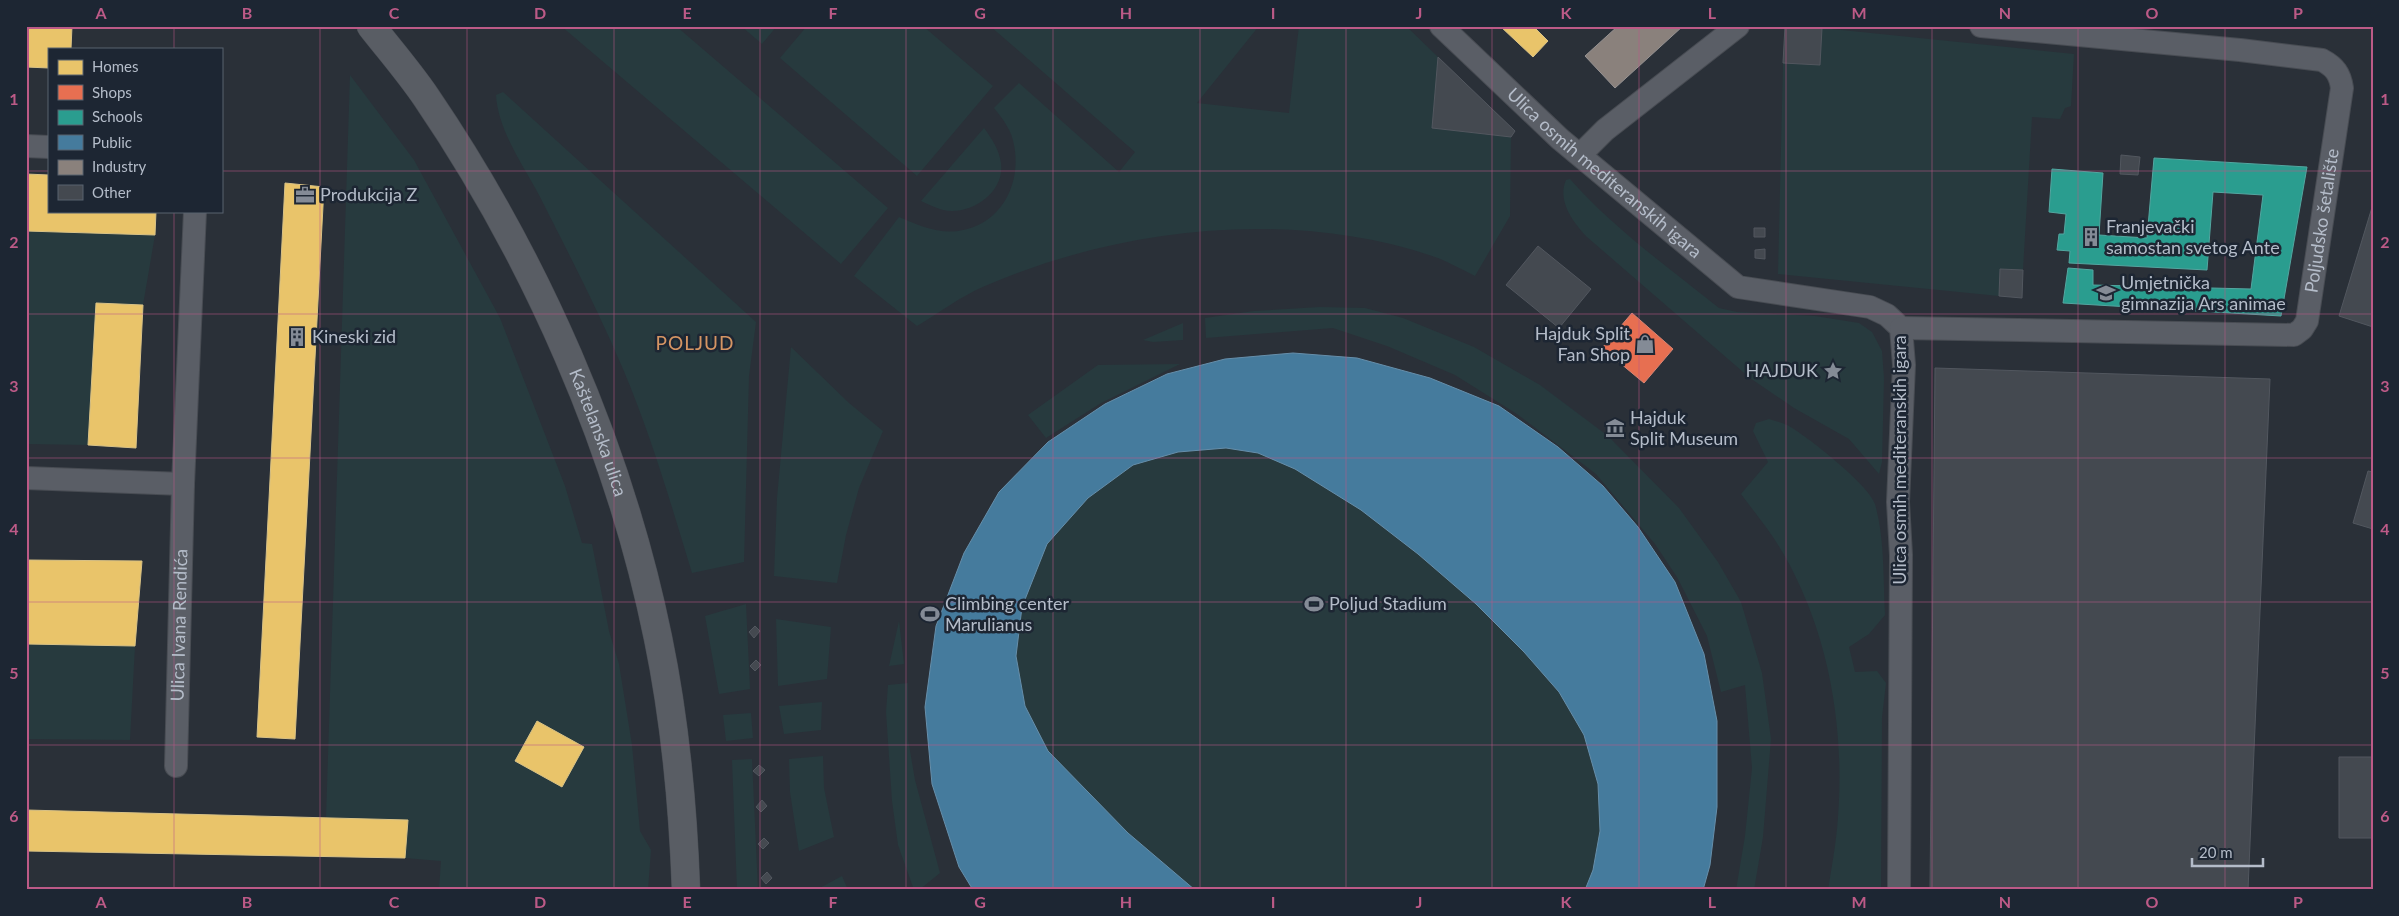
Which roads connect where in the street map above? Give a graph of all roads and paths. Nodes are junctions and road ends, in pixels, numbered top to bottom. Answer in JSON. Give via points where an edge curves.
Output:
{"nodes":[{"id":1,"x":371,"y":26,"type":"edge"},
{"id":2,"x":1441,"y":26,"type":"edge"},
{"id":3,"x":1738,"y":26,"type":"edge"},
{"id":4,"x":1981,"y":26,"type":"edge"},
{"id":5,"x":26,"y":146,"type":"edge"},
{"id":6,"x":48,"y":147,"type":"edge"},
{"id":7,"x":1580,"y":155,"type":"junction"},
{"id":8,"x":195,"y":212,"type":"edge"},
{"id":9,"x":1901,"y":328,"type":"junction"},
{"id":10,"x":26,"y":478,"type":"edge"},
{"id":11,"x":183,"y":484,"type":"junction"},
{"id":12,"x":176,"y":766,"type":"dead end"},
{"id":13,"x":686,"y":890,"type":"edge"},
{"id":14,"x":1900,"y":890,"type":"edge"}],
"edges":[{"from":1,"to":13,"type":"main road","name":"Kaštelanska ulica","via":[[425,95],[478,180],[541,297],[595,418],[630,528],[658,638],[674,742]]},
{"from":2,"to":7,"type":"street","name":"Ulica osmih mediteranskih igara"},
{"from":3,"to":7,"type":"street","via":[[1605,130]]},
{"from":4,"to":9,"type":"street","name":"Poljudsko šetalište","via":[[2240,50],[2322,60],[2332,66],[2340,76],[2342,88],[2307,321],[2294,335]]},
{"from":5,"to":6,"type":"street"},
{"from":7,"to":9,"type":"street","name":"Ulica osmih mediteranskih igara","via":[[1738,287],[1870,307],[1887,315]]},
{"from":8,"to":11,"type":"street","name":"Ulica Ivana Rendića"},
{"from":9,"to":14,"type":"street","name":"Ulica osmih mediteranskih igara","via":[[1904,366],[1898,502],[1901,555]]},
{"from":10,"to":11,"type":"street"},
{"from":11,"to":12,"type":"street","name":"Ulica Ivana Rendića"}]}
